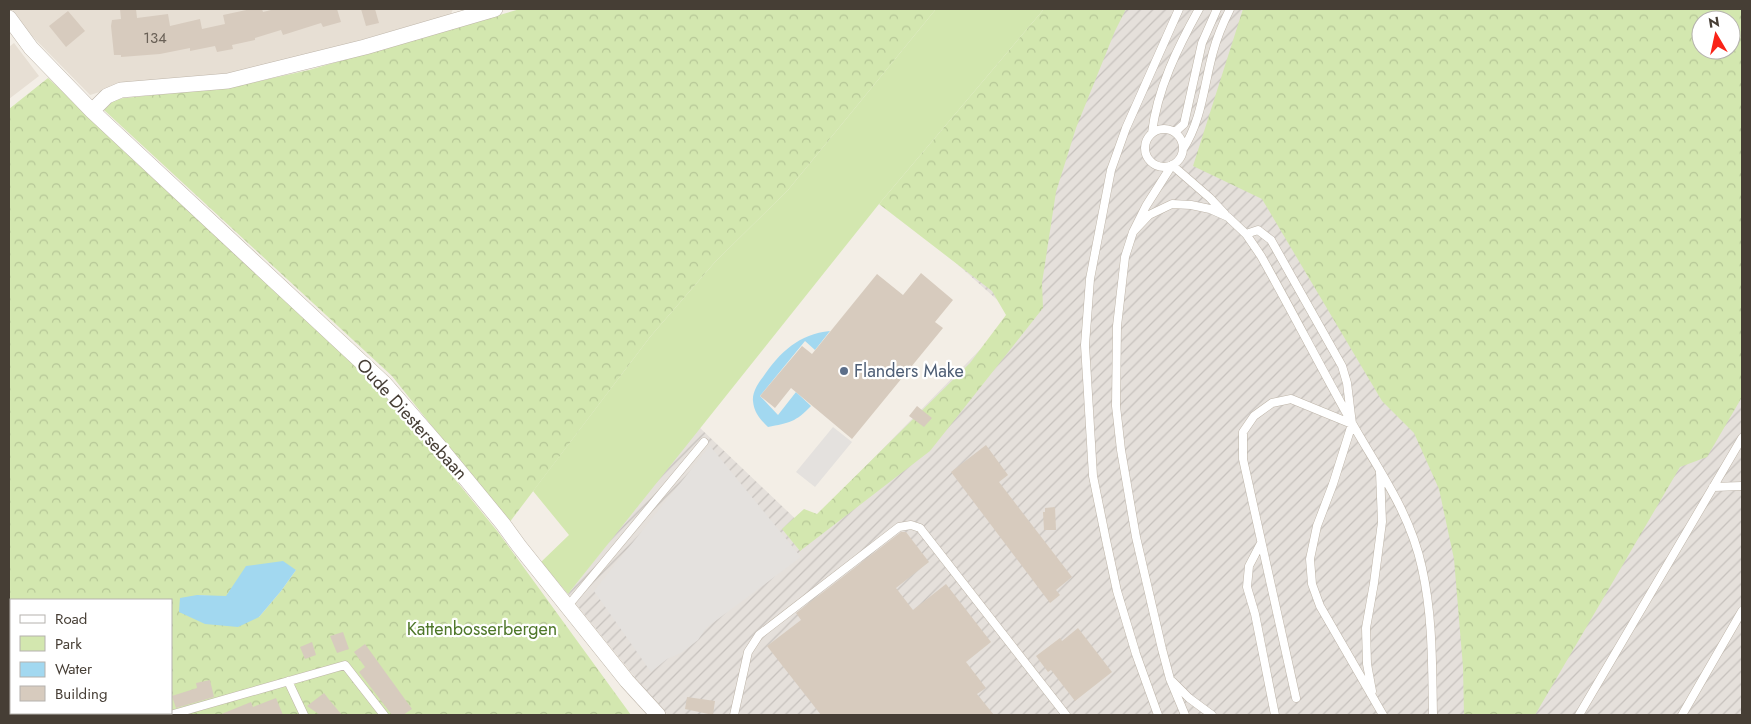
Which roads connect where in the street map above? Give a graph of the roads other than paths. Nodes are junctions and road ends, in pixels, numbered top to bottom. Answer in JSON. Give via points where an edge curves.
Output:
{"nodes":[{"id":1,"x":494,"y":9,"type":"edge"},
{"id":2,"x":1179,"y":9,"type":"edge"},
{"id":3,"x":1199,"y":9,"type":"edge"},
{"id":4,"x":1217,"y":9,"type":"edge"},
{"id":5,"x":1230,"y":9,"type":"edge"},
{"id":6,"x":466,"y":13,"type":"edge"},
{"id":7,"x":9,"y":18,"type":"edge"},
{"id":8,"x":92,"y":111,"type":"junction"},
{"id":9,"x":1175,"y":132,"type":"junction"},
{"id":10,"x":1152,"y":133,"type":"junction"},
{"id":11,"x":1184,"y":148,"type":"junction"},
{"id":12,"x":1172,"y":166,"type":"junction"},
{"id":13,"x":1228,"y":217,"type":"junction"},
{"id":14,"x":1133,"y":232,"type":"junction"},
{"id":15,"x":1246,"y":234,"type":"junction"},
{"id":16,"x":1352,"y":424,"type":"junction"},
{"id":17,"x":1742,"y":438,"type":"edge"},
{"id":18,"x":704,"y":442,"type":"dead end"},
{"id":19,"x":1380,"y":469,"type":"junction"},
{"id":20,"x":1742,"y":486,"type":"edge"},
{"id":21,"x":1713,"y":487,"type":"junction"},
{"id":22,"x":1261,"y":543,"type":"junction"},
{"id":23,"x":567,"y":607,"type":"junction"},
{"id":24,"x":1742,"y":611,"type":"edge"},
{"id":25,"x":1170,"y":678,"type":"junction"},
{"id":26,"x":288,"y":681,"type":"junction"},
{"id":27,"x":1296,"y":698,"type":"dead end"},
{"id":28,"x":1374,"y":698,"type":"junction"},
{"id":29,"x":170,"y":715,"type":"edge"},
{"id":30,"x":304,"y":715,"type":"edge"},
{"id":31,"x":384,"y":715,"type":"edge"},
{"id":32,"x":658,"y":715,"type":"edge"},
{"id":33,"x":734,"y":715,"type":"edge"},
{"id":34,"x":1066,"y":715,"type":"edge"},
{"id":35,"x":1158,"y":715,"type":"edge"},
{"id":36,"x":1185,"y":715,"type":"edge"},
{"id":37,"x":1212,"y":715,"type":"edge"},
{"id":38,"x":1275,"y":715,"type":"edge"},
{"id":39,"x":1383,"y":715,"type":"edge"},
{"id":40,"x":1433,"y":715,"type":"edge"},
{"id":41,"x":1579,"y":715,"type":"edge"},
{"id":42,"x":1682,"y":715,"type":"edge"}],
"edges":[{"from":1,"to":6,"type":"street"},
{"from":2,"to":35,"type":"lane","via":[[1132,113],[1111,170],[1090,279],[1085,345],[1093,476],[1117,591]]},
{"from":3,"to":10,"type":"lane","via":[[1181,42],[1161,94]]},
{"from":4,"to":9,"type":"lane","via":[[1202,43],[1184,124]]},
{"from":5,"to":11,"type":"lane","via":[[1213,50],[1197,118]]},
{"from":6,"to":8,"type":"street","via":[[356,50],[228,81],[122,90],[107,96]]},
{"from":7,"to":8,"type":"street","name":"Oude Diestersebaan","via":[[31,48]]},
{"from":8,"to":23,"type":"street","name":"Oude Diestersebaan","via":[[384,383],[503,524]]},
{"from":9,"to":10,"type":"lane","via":[[1163,129]]},
{"from":9,"to":11,"type":"lane"},
{"from":10,"to":12,"type":"lane","via":[[1145,149],[1150,161],[1160,167]]},
{"from":11,"to":12,"type":"lane"},
{"from":12,"to":13,"type":"lane"},
{"from":12,"to":14,"type":"lane"},
{"from":13,"to":14,"type":"lane","via":[[1210,209],[1172,204],[1149,215]]},
{"from":13,"to":15,"type":"lane"},
{"from":14,"to":25,"type":"lane","via":[[1125,257],[1117,326],[1116,406],[1136,536]]},
{"from":15,"to":16,"type":"lane","via":[[1279,288]]},
{"from":15,"to":16,"type":"lane","via":[[1258,230],[1271,240],[1342,366]]},
{"from":16,"to":19,"type":"lane"},
{"from":16,"to":22,"type":"lane","via":[[1290,399],[1272,403],[1254,416],[1242,432],[1243,459]]},
{"from":16,"to":28,"type":"lane","via":[[1317,526],[1310,559],[1312,584],[1320,606]]},
{"from":17,"to":21,"type":"lane"},
{"from":18,"to":23,"type":"lane"},
{"from":19,"to":28,"type":"lane","via":[[1382,522],[1366,628],[1367,664]]},
{"from":19,"to":40,"type":"lane","via":[[1399,503],[1422,567],[1430,615]]},
{"from":20,"to":21,"type":"lane"},
{"from":21,"to":41,"type":"lane"},
{"from":22,"to":27,"type":"lane"},
{"from":22,"to":38,"type":"lane","via":[[1249,566],[1247,587]]},
{"from":23,"to":32,"type":"street","name":"Oude Diestersebaan"},
{"from":24,"to":42,"type":"lane"},
{"from":25,"to":36,"type":"lane"},
{"from":25,"to":37,"type":"lane"},
{"from":26,"to":29,"type":"lane"},
{"from":26,"to":30,"type":"lane"},
{"from":26,"to":31,"type":"lane","via":[[346,665]]},
{"from":28,"to":39,"type":"lane"},
{"from":33,"to":34,"type":"lane","via":[[748,652],[759,635],[899,527],[911,525],[920,528]]}]}
